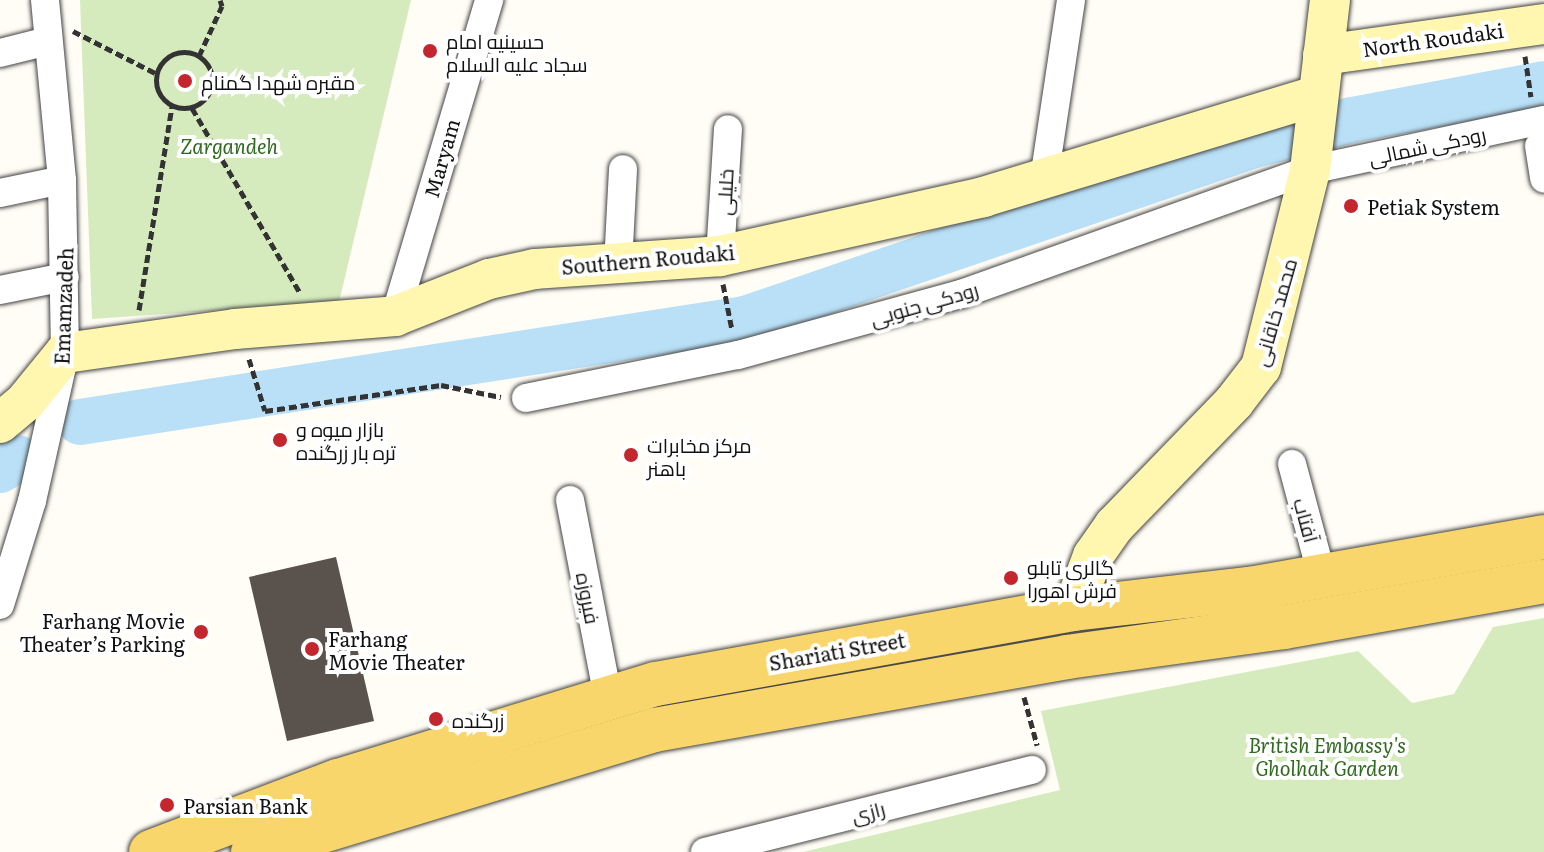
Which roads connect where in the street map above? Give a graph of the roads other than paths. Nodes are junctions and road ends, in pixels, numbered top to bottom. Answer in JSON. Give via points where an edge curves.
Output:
{"nodes":[{"id":1,"x":489,"y":0,"type":"edge"},
{"id":2,"x":1071,"y":0,"type":"edge"},
{"id":3,"x":1330,"y":0,"type":"edge"},
{"id":4,"x":46,"y":19,"type":"edge"},
{"id":5,"x":1534,"y":37,"type":"edge"},
{"id":6,"x":0,"y":53,"type":"edge"},
{"id":7,"x":1323,"y":55,"type":"junction"},
{"id":8,"x":1316,"y":96,"type":"junction"},
{"id":9,"x":1539,"y":124,"type":"edge"},
{"id":10,"x":728,"y":129,"type":"dead end"},
{"id":11,"x":623,"y":169,"type":"dead end"},
{"id":12,"x":1310,"y":170,"type":"junction"},
{"id":13,"x":1044,"y":179,"type":"junction"},
{"id":14,"x":1544,"y":179,"type":"edge"},
{"id":15,"x":62,"y":180,"type":"junction"},
{"id":16,"x":0,"y":193,"type":"edge"},
{"id":17,"x":618,"y":265,"type":"junction"},
{"id":18,"x":721,"y":268,"type":"junction"},
{"id":19,"x":65,"y":277,"type":"junction"},
{"id":20,"x":0,"y":290,"type":"edge"},
{"id":21,"x":395,"y":316,"type":"junction"},
{"id":22,"x":65,"y":353,"type":"junction"},
{"id":23,"x":526,"y":398,"type":"road end"},
{"id":24,"x":0,"y":423,"type":"edge"},
{"id":25,"x":1292,"y":464,"type":"dead end"},
{"id":26,"x":570,"y":500,"type":"dead end"},
{"id":27,"x":1544,"y":537,"type":"edge"},
{"id":28,"x":1322,"y":576,"type":"junction"},
{"id":29,"x":1544,"y":581,"type":"edge"},
{"id":30,"x":0,"y":605,"type":"edge"},
{"id":31,"x":1073,"y":609,"type":"junction"},
{"id":32,"x":1067,"y":657,"type":"junction"},
{"id":33,"x":608,"y":697,"type":"junction"},
{"id":34,"x":1032,"y":770,"type":"road end"},
{"id":35,"x":151,"y":852,"type":"edge"},
{"id":36,"x":253,"y":852,"type":"edge"},
{"id":37,"x":705,"y":852,"type":"edge"}],
"edges":[{"from":1,"to":21,"type":"street","name":"Maryam"},
{"from":2,"to":13,"type":"street"},
{"from":3,"to":7,"type":"street","name":"محمد خاقانی"},
{"from":4,"to":6,"type":"street"},
{"from":4,"to":15,"type":"street","name":"Emamzadeh"},
{"from":5,"to":7,"type":"street","name":"North Roudaki"},
{"from":7,"to":8,"type":"street","name":"محمد خاقانی"},
{"from":8,"to":12,"type":"street","name":"محمد خاقانی"},
{"from":8,"to":13,"type":"street","name":"Southern Roudaki"},
{"from":9,"to":12,"type":"street","name":"رودکی شمالی"},
{"from":9,"to":14,"type":"street"},
{"from":10,"to":18,"type":"street","name":"خلیلی"},
{"from":11,"to":17,"type":"street"},
{"from":12,"to":23,"type":"street","name":"رودکی جنوبی","via":[[961,294],[738,355]]},
{"from":12,"to":31,"type":"street","name":"محمد خاقانی","via":[[1261,367],[1114,526],[1093,556]]},
{"from":13,"to":18,"type":"street","name":"Southern Roudaki"},
{"from":15,"to":16,"type":"street"},
{"from":15,"to":19,"type":"street","name":"Emamzadeh"},
{"from":17,"to":18,"type":"street","name":"Southern Roudaki"},
{"from":17,"to":21,"type":"street","name":"Southern Roudaki","via":[[513,274]]},
{"from":19,"to":20,"type":"street"},
{"from":19,"to":22,"type":"street","name":"Emamzadeh"},
{"from":21,"to":22,"type":"street","name":"Southern Roudaki","via":[[235,329]]},
{"from":22,"to":24,"type":"street","via":[[25,402]]},
{"from":22,"to":30,"type":"street","name":"Emamzadeh","via":[[32,501]]},
{"from":25,"to":28,"type":"street","name":"آفتاب"},
{"from":26,"to":33,"type":"street","name":"فیروزه"},
{"from":27,"to":28,"type":"main road","name":"Shariati Street"},
{"from":28,"to":31,"type":"main road","name":"Shariati Street"},
{"from":29,"to":32,"type":"main road","via":[[1284,627]]},
{"from":31,"to":32,"type":"main road"},
{"from":31,"to":33,"type":"main road","name":"Shariati Street","via":[[710,673]]},
{"from":32,"to":36,"type":"main road","via":[[654,730]]},
{"from":33,"to":35,"type":"main road","name":"Shariati Street","via":[[338,781]]},
{"from":34,"to":37,"type":"street","name":"رازی"}]}
